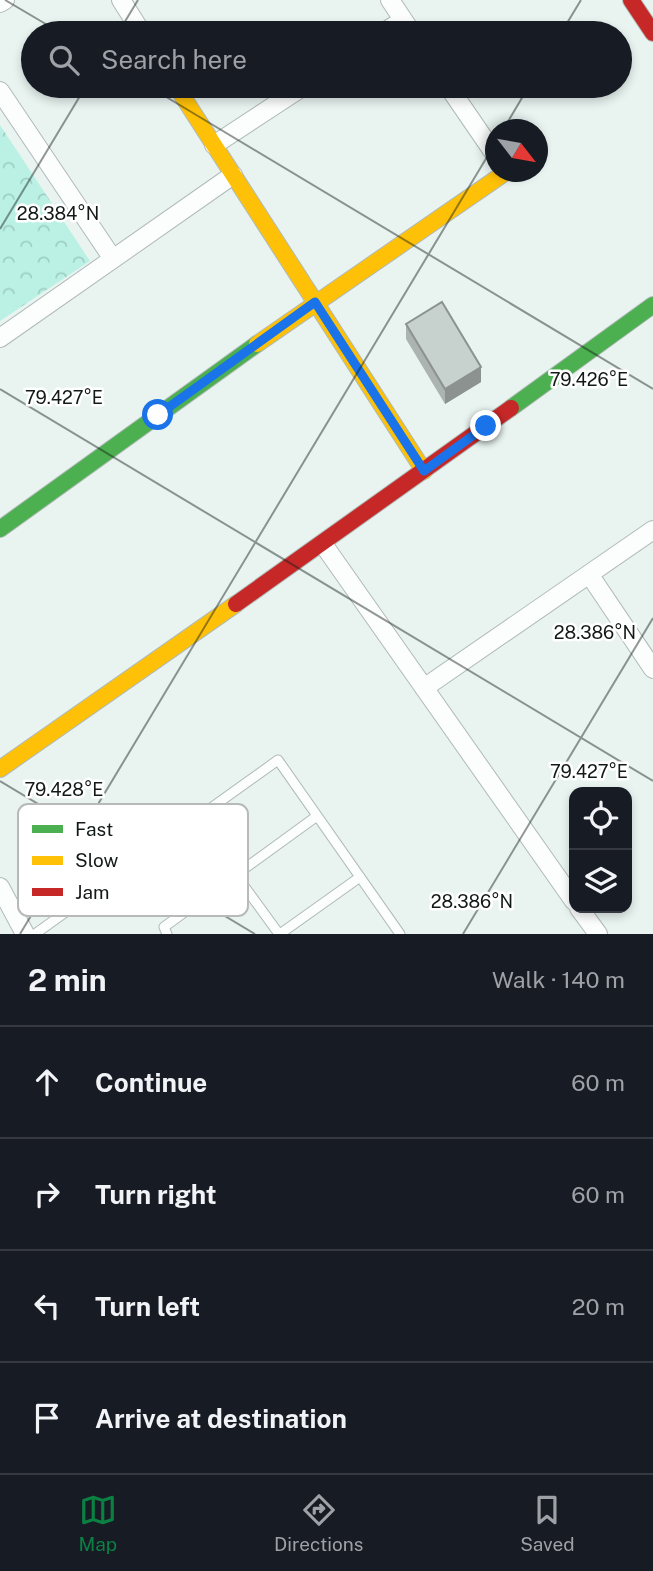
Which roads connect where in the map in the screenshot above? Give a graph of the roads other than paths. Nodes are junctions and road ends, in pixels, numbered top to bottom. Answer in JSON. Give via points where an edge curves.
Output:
{"nodes":[{"id":1,"x":5,"y":0,"type":"edge"},
{"id":2,"x":390,"y":0,"type":"edge"},
{"id":3,"x":631,"y":0,"type":"edge"},
{"id":4,"x":130,"y":3,"type":"edge"},
{"id":5,"x":0,"y":4,"type":"edge"},
{"id":6,"x":137,"y":21,"type":"edge"},
{"id":7,"x":404,"y":21,"type":"edge"},
{"id":8,"x":653,"y":33,"type":"edge"},
{"id":9,"x":0,"y":91,"type":"edge"},
{"id":10,"x":184,"y":98,"type":"edge"},
{"id":11,"x":286,"y":98,"type":"edge"},
{"id":12,"x":456,"y":98,"type":"edge"},
{"id":13,"x":485,"y":141,"type":"edge"},
{"id":14,"x":214,"y":145,"type":"junction"},
{"id":15,"x":233,"y":175,"type":"junction"},
{"id":16,"x":491,"y":182,"type":"edge"},
{"id":17,"x":113,"y":259,"type":"junction"},
{"id":18,"x":315,"y":302,"type":"junction"},
{"id":19,"x":653,"y":305,"type":"edge"},
{"id":20,"x":0,"y":338,"type":"edge"},
{"id":21,"x":424,"y":471,"type":"junction"},
{"id":22,"x":0,"y":529,"type":"edge"},
{"id":23,"x":653,"y":530,"type":"edge"},
{"id":24,"x":323,"y":544,"type":"junction"},
{"id":25,"x":589,"y":574,"type":"junction"},
{"id":26,"x":653,"y":669,"type":"edge"},
{"id":27,"x":424,"y":688,"type":"junction"},
{"id":28,"x":0,"y":769,"type":"edge"},
{"id":29,"x":217,"y":804,"type":"edge"},
{"id":30,"x":317,"y":816,"type":"junction"},
{"id":31,"x":248,"y":866,"type":"edge"},
{"id":32,"x":360,"y":877,"type":"junction"},
{"id":33,"x":0,"y":887,"type":"edge"},
{"id":34,"x":248,"y":891,"type":"edge"},
{"id":35,"x":569,"y":894,"type":"edge"},
{"id":36,"x":583,"y":913,"type":"edge"},
{"id":37,"x":60,"y":916,"type":"edge"},
{"id":38,"x":180,"y":916,"type":"edge"},
{"id":39,"x":25,"y":934,"type":"edge"},
{"id":40,"x":35,"y":934,"type":"edge"},
{"id":41,"x":167,"y":934,"type":"edge"},
{"id":42,"x":280,"y":934,"type":"edge"},
{"id":43,"x":400,"y":934,"type":"edge"},
{"id":44,"x":598,"y":934,"type":"edge"}],
"edges":[{"from":1,"to":5,"type":"street"},
{"from":2,"to":7,"type":"street"},
{"from":3,"to":8,"type":"street"},
{"from":4,"to":6,"type":"street"},
{"from":9,"to":17,"type":"street"},
{"from":10,"to":14,"type":"street"},
{"from":11,"to":14,"type":"street"},
{"from":12,"to":13,"type":"street"},
{"from":14,"to":15,"type":"street"},
{"from":15,"to":17,"type":"street"},
{"from":15,"to":18,"type":"street"},
{"from":16,"to":18,"type":"street"},
{"from":17,"to":20,"type":"street"},
{"from":18,"to":21,"type":"street"},
{"from":18,"to":22,"type":"street"},
{"from":19,"to":21,"type":"street"},
{"from":21,"to":24,"type":"street"},
{"from":23,"to":25,"type":"street"},
{"from":24,"to":27,"type":"street"},
{"from":24,"to":28,"type":"street"},
{"from":25,"to":26,"type":"street"},
{"from":25,"to":27,"type":"street"},
{"from":27,"to":35,"type":"street"},
{"from":29,"to":30,"type":"lane","via":[[278,760]]},
{"from":30,"to":31,"type":"lane"},
{"from":30,"to":32,"type":"lane"},
{"from":32,"to":42,"type":"lane"},
{"from":32,"to":43,"type":"lane"},
{"from":33,"to":39,"type":"street"},
{"from":34,"to":42,"type":"lane"},
{"from":36,"to":44,"type":"street"},
{"from":37,"to":40,"type":"lane"},
{"from":38,"to":41,"type":"lane","via":[[164,928]]}]}
